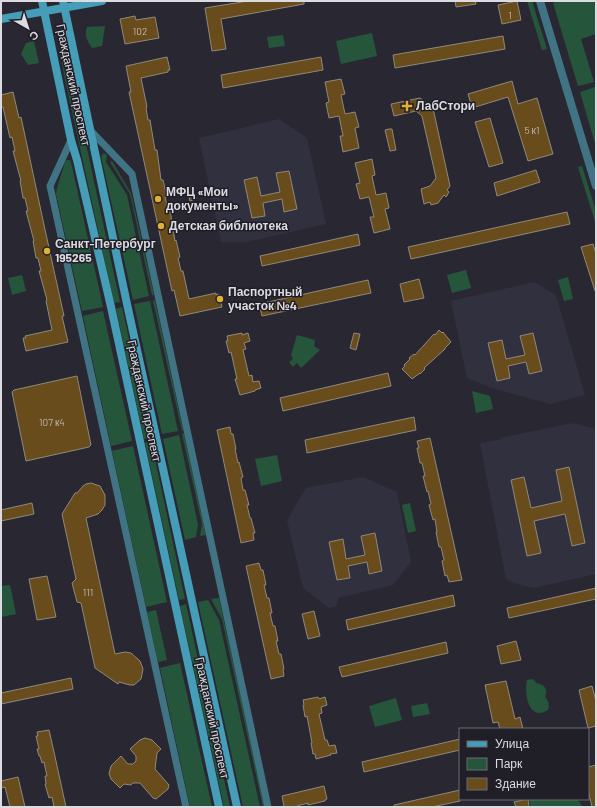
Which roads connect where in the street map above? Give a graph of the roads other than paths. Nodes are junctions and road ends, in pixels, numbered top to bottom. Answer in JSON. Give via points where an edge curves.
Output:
{"nodes":[{"id":1,"x":42,"y":1,"type":"edge"},
{"id":2,"x":102,"y":1,"type":"edge"},
{"id":3,"x":540,"y":1,"type":"edge"},
{"id":4,"x":64,"y":4,"type":"edge"},
{"id":5,"x":44,"y":11,"type":"junction"},
{"id":6,"x":1,"y":19,"type":"edge"},
{"id":7,"x":90,"y":130,"type":"junction"},
{"id":8,"x":71,"y":140,"type":"junction"},
{"id":9,"x":596,"y":186,"type":"edge"},
{"id":10,"x":186,"y":807,"type":"edge"},
{"id":11,"x":220,"y":807,"type":"edge"},
{"id":12,"x":237,"y":807,"type":"edge"},
{"id":13,"x":268,"y":807,"type":"edge"}],
"edges":[{"from":1,"to":5,"type":"main road","name":"Гражданский проспект"},
{"from":2,"to":4,"type":"main road"},
{"from":3,"to":9,"type":"street"},
{"from":4,"to":5,"type":"main road"},
{"from":4,"to":7,"type":"main road","name":"Гражданский проспект"},
{"from":5,"to":6,"type":"main road"},
{"from":5,"to":8,"type":"main road","name":"Гражданский проспект"},
{"from":7,"to":12,"type":"main road","name":"Гражданский проспект"},
{"from":7,"to":13,"type":"street","via":[[132,174]]},
{"from":8,"to":10,"type":"street","via":[[50,186]]},
{"from":8,"to":11,"type":"main road","name":"Гражданский проспект","via":[[111,307]]}]}
